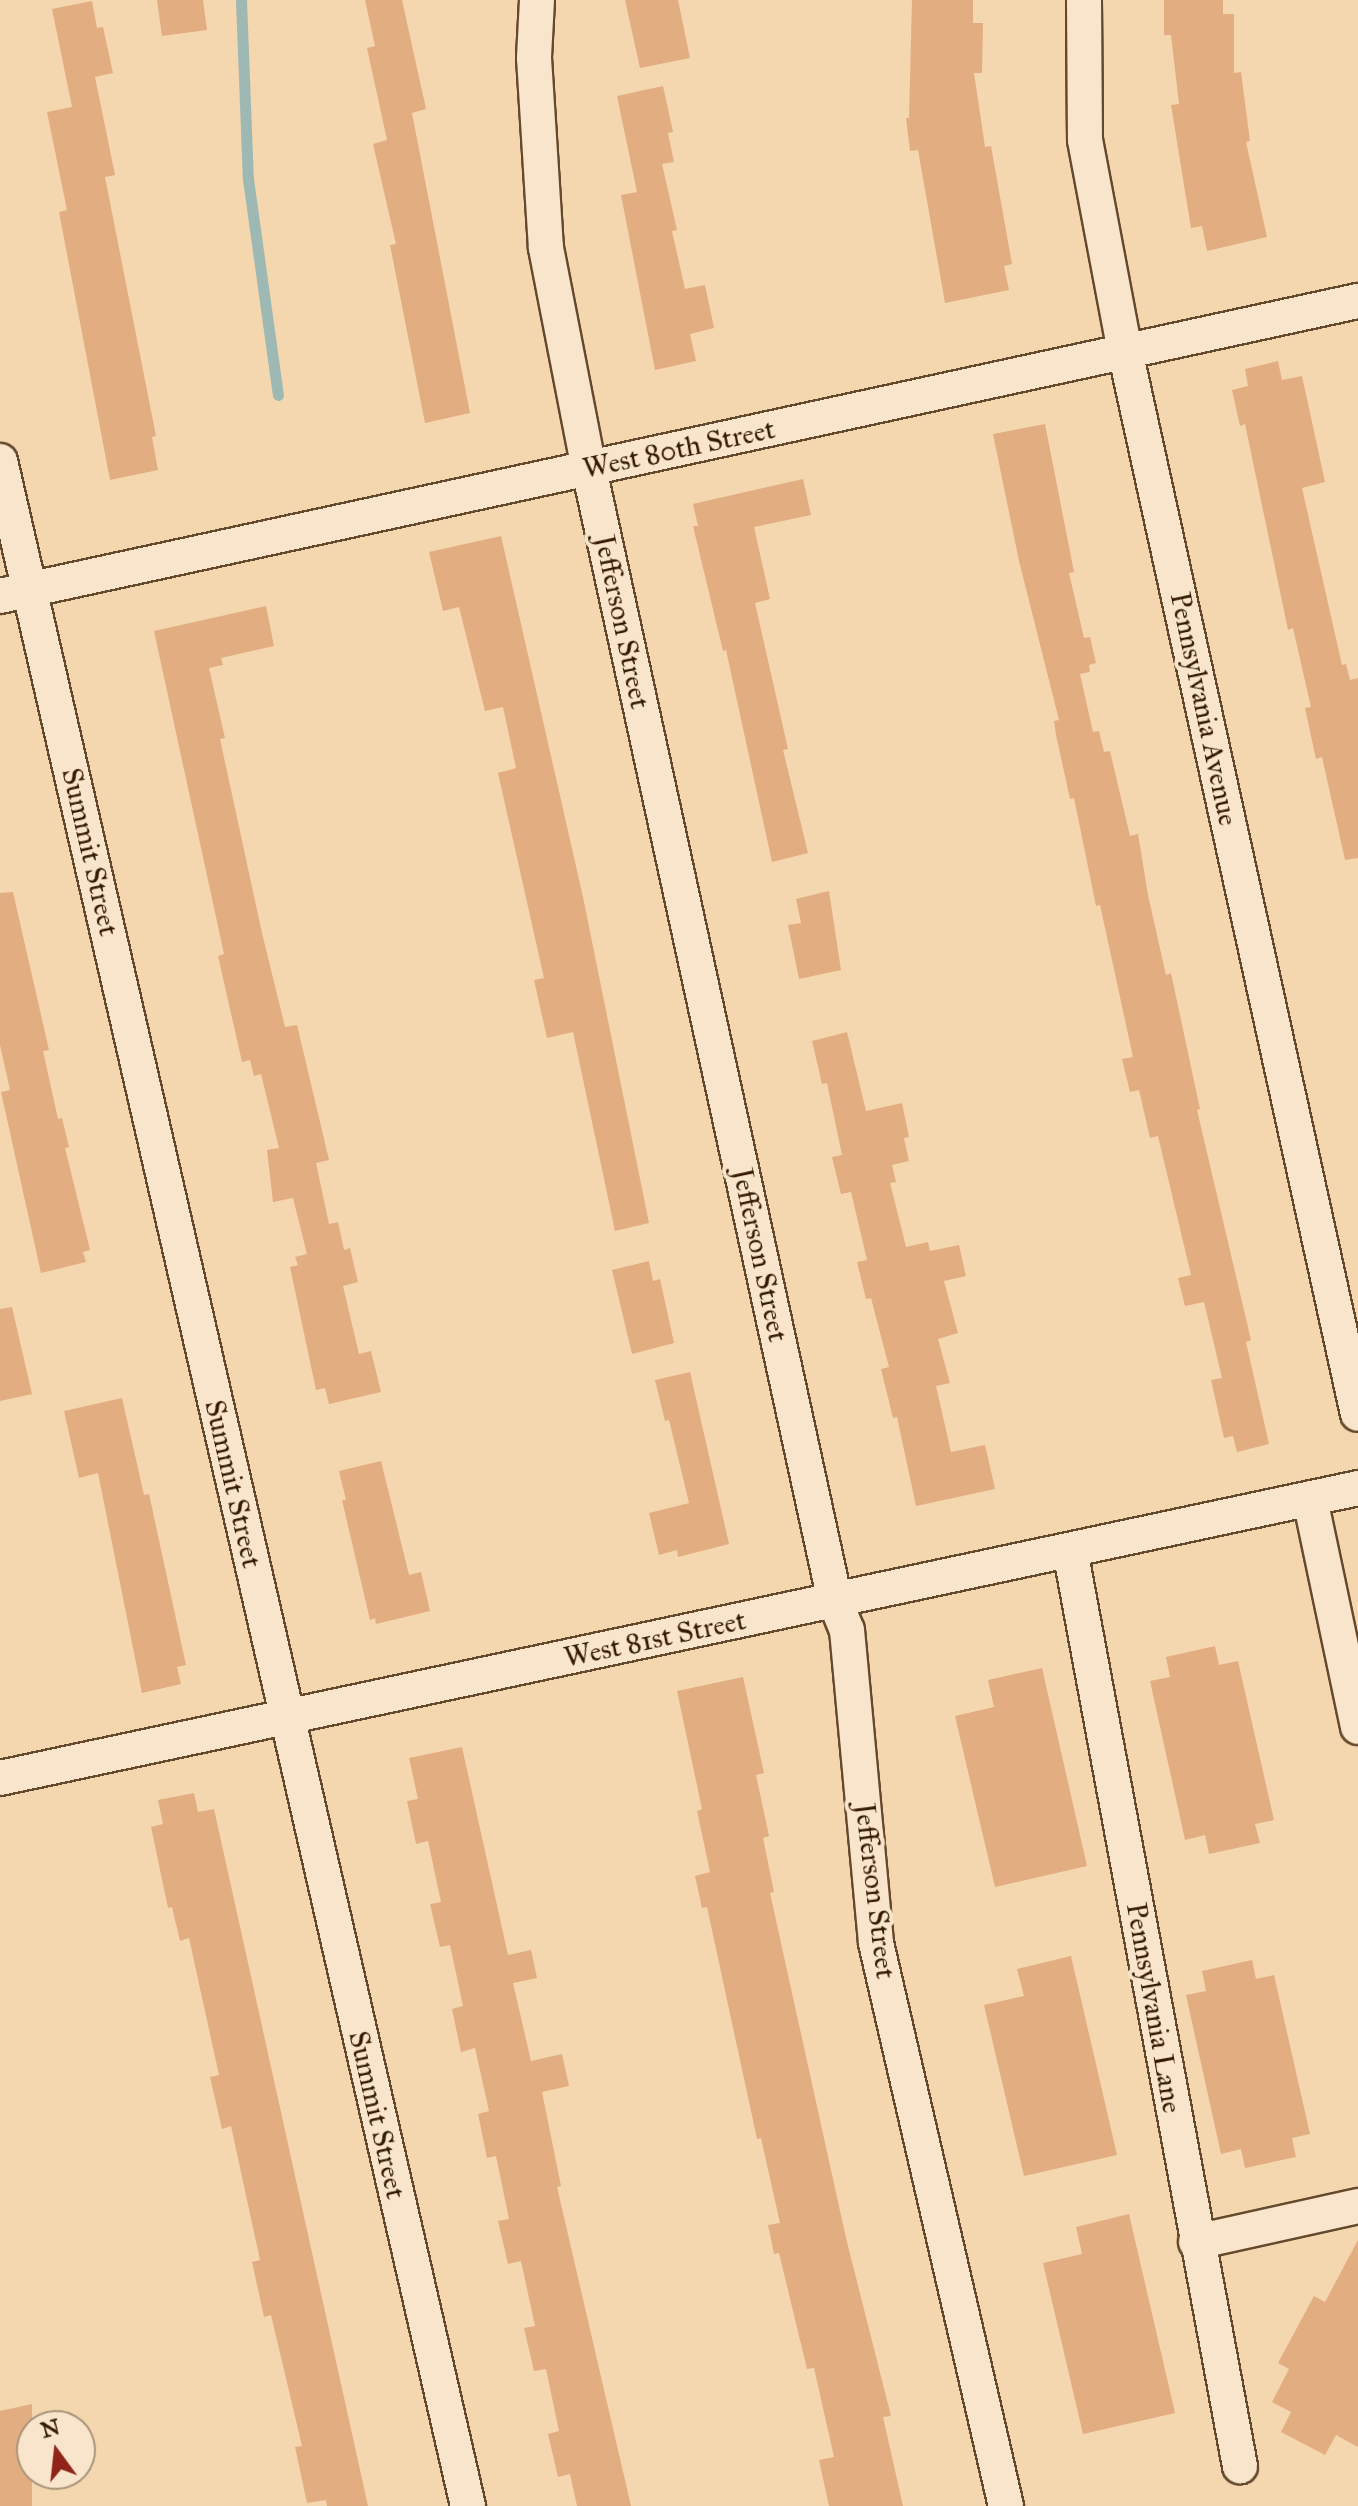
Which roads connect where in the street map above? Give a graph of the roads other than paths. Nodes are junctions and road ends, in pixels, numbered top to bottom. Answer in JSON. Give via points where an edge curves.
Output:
{"nodes":[{"id":1,"x":537,"y":0,"type":"edge"},
{"id":2,"x":1084,"y":0,"type":"edge"},
{"id":3,"x":1358,"y":301,"type":"edge"},
{"id":4,"x":1125,"y":351,"type":"junction"},
{"id":5,"x":0,"y":461,"type":"edge"},
{"id":6,"x":589,"y":469,"type":"junction"},
{"id":7,"x":16,"y":593,"type":"edge"},
{"id":8,"x":1358,"y":1414,"type":"edge"},
{"id":9,"x":1358,"y":1488,"type":"edge"},
{"id":10,"x":1310,"y":1499,"type":"junction"},
{"id":11,"x":1070,"y":1550,"type":"junction"},
{"id":12,"x":835,"y":1601,"type":"junction"},
{"id":13,"x":285,"y":1718,"type":"junction"},
{"id":14,"x":1358,"y":1727,"type":"edge"},
{"id":15,"x":0,"y":1778,"type":"edge"},
{"id":16,"x":1358,"y":2206,"type":"edge"},
{"id":17,"x":1196,"y":2242,"type":"junction"},
{"id":18,"x":1240,"y":2466,"type":"dead end"},
{"id":19,"x":468,"y":2506,"type":"edge"},
{"id":20,"x":1006,"y":2506,"type":"edge"}],
"edges":[{"from":1,"to":6,"type":"street","name":"Jefferson Street","via":[[534,58],[546,248]]},
{"from":2,"to":4,"type":"street","name":"Pennsylvania Avenue","via":[[1085,140]]},
{"from":3,"to":4,"type":"street","name":"West 80th Street"},
{"from":4,"to":6,"type":"street","name":"West 80th Street"},
{"from":4,"to":8,"type":"street","name":"Pennsylvania Avenue"},
{"from":5,"to":7,"type":"street","name":"Summit Street"},
{"from":6,"to":7,"type":"street","name":"West 80th Street"},
{"from":6,"to":12,"type":"street","name":"Jefferson Street"},
{"from":7,"to":13,"type":"street","name":"Summit Street"},
{"from":9,"to":10,"type":"street","name":"West 81st Street"},
{"from":10,"to":11,"type":"street","name":"West 81st Street"},
{"from":10,"to":14,"type":"street"},
{"from":11,"to":12,"type":"street","name":"West 81st Street"},
{"from":11,"to":17,"type":"street","name":"Pennsylvania Lane"},
{"from":12,"to":13,"type":"street","name":"West 81st Street"},
{"from":12,"to":20,"type":"street","name":"Jefferson Street","via":[[847,1630],[876,1943]]},
{"from":13,"to":15,"type":"street","name":"West 81st Street"},
{"from":13,"to":19,"type":"street","name":"Summit Street"},
{"from":16,"to":17,"type":"street"},
{"from":17,"to":18,"type":"street","name":"Pennsylvania Lane"}]}
